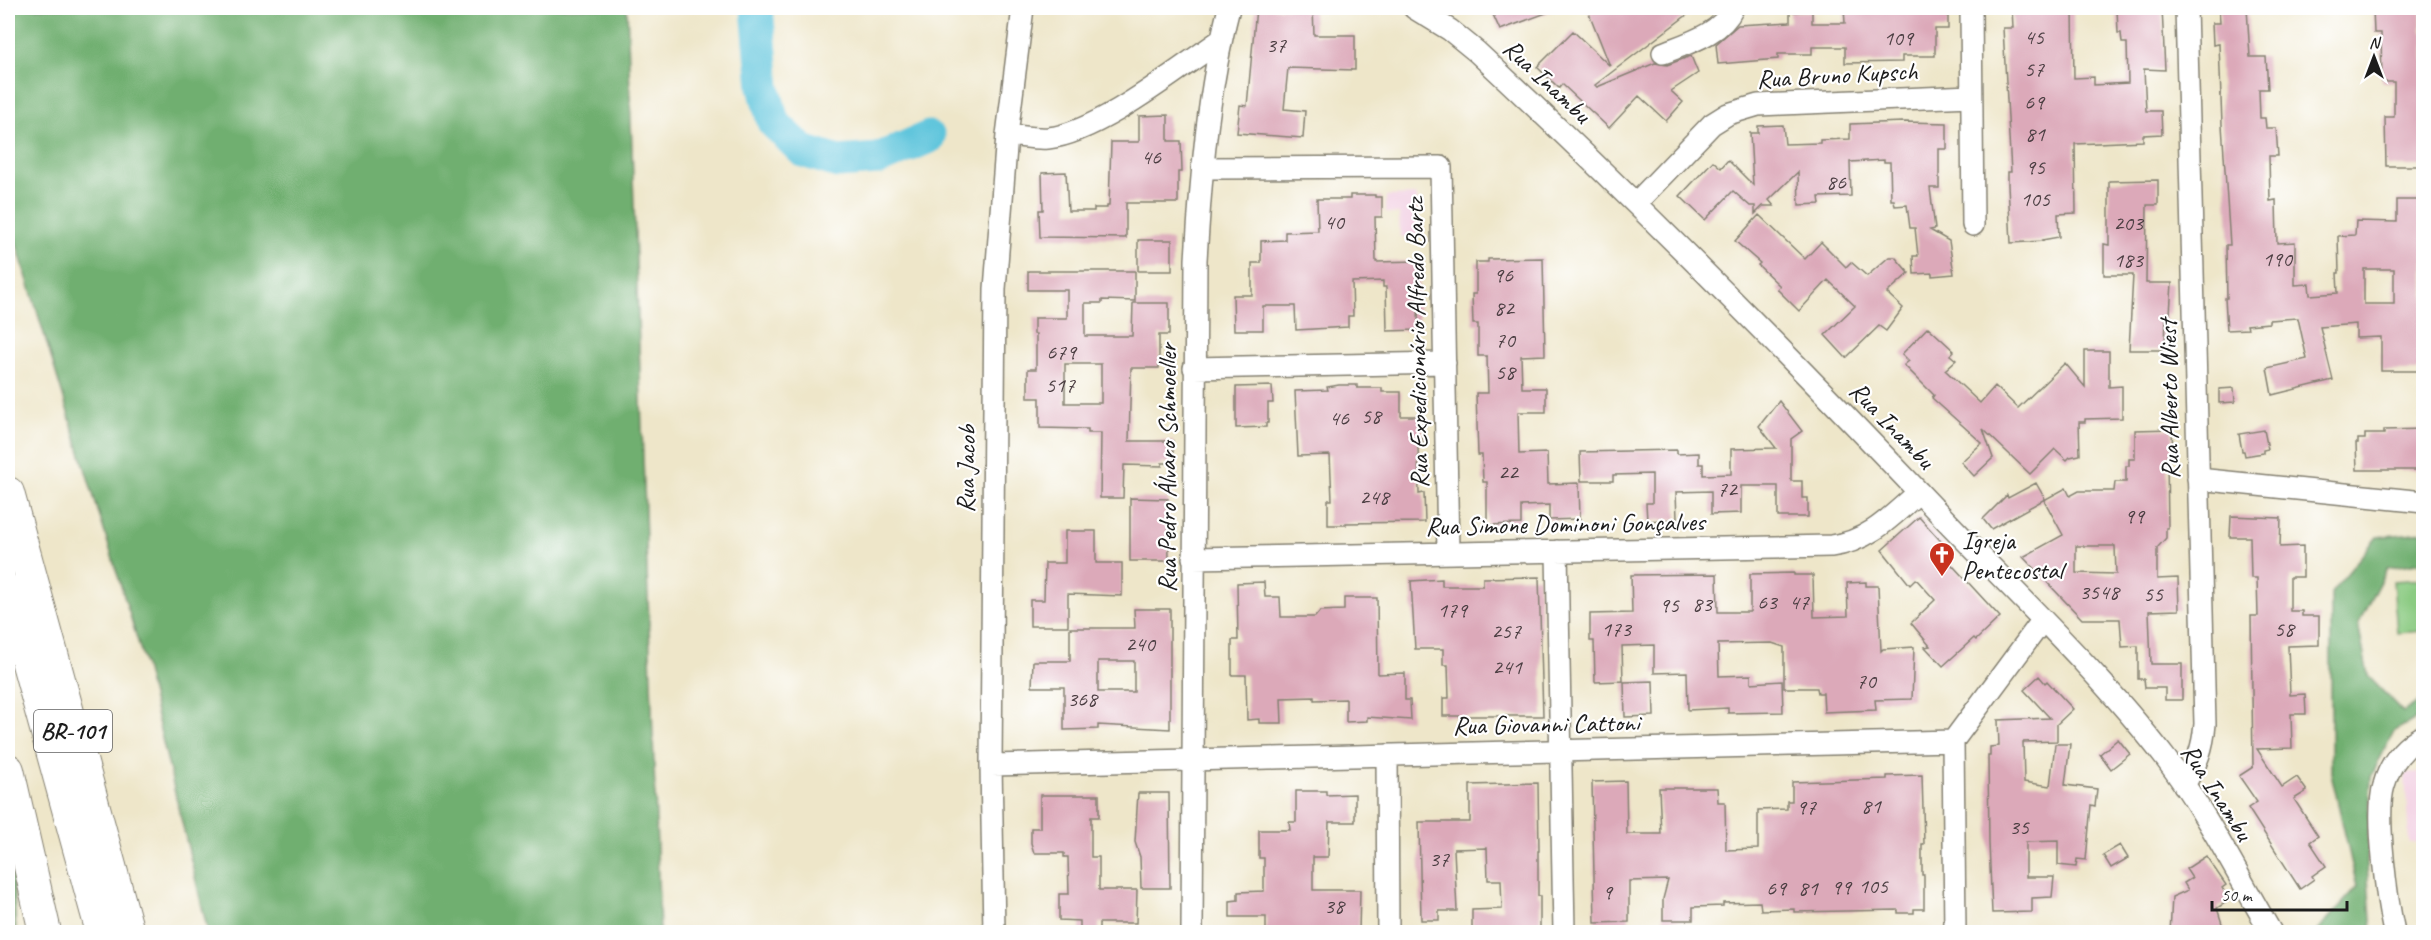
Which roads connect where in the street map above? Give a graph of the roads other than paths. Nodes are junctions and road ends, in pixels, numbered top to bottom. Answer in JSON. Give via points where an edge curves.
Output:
{"nodes":[{"id":1,"x":1023,"y":8,"type":"edge"},
{"id":2,"x":1229,"y":8,"type":"edge"},
{"id":3,"x":1732,"y":8,"type":"edge"},
{"id":4,"x":1971,"y":8,"type":"edge"},
{"id":5,"x":2186,"y":8,"type":"edge"},
{"id":6,"x":1428,"y":10,"type":"edge"},
{"id":7,"x":1221,"y":40,"type":"junction"},
{"id":8,"x":1663,"y":53,"type":"dead end"},
{"id":9,"x":1971,"y":96,"type":"junction"},
{"id":10,"x":1006,"y":135,"type":"junction"},
{"id":11,"x":1202,"y":168,"type":"junction"},
{"id":12,"x":1636,"y":203,"type":"junction"},
{"id":13,"x":1973,"y":225,"type":"dead end"},
{"id":14,"x":1445,"y":363,"type":"junction"},
{"id":15,"x":1194,"y":368,"type":"junction"},
{"id":16,"x":2198,"y":479,"type":"junction"},
{"id":17,"x":1919,"y":492,"type":"junction"},
{"id":18,"x":8,"y":493,"type":"edge"},
{"id":19,"x":2424,"y":502,"type":"edge"},
{"id":20,"x":1557,"y":551,"type":"junction"},
{"id":21,"x":1448,"y":553,"type":"junction"},
{"id":22,"x":1193,"y":558,"type":"junction"},
{"id":23,"x":8,"y":591,"type":"edge"},
{"id":24,"x":2042,"y":621,"type":"junction"},
{"id":25,"x":2424,"y":735,"type":"edge"},
{"id":26,"x":1953,"y":741,"type":"junction"},
{"id":27,"x":1561,"y":751,"type":"junction"},
{"id":28,"x":1387,"y":755,"type":"junction"},
{"id":29,"x":1192,"y":760,"type":"junction"},
{"id":30,"x":991,"y":765,"type":"junction"},
{"id":31,"x":8,"y":770,"type":"edge"},
{"id":32,"x":2184,"y":784,"type":"junction"},
{"id":33,"x":45,"y":933,"type":"edge"},
{"id":34,"x":102,"y":933,"type":"edge"},
{"id":35,"x":128,"y":933,"type":"edge"},
{"id":36,"x":994,"y":933,"type":"edge"},
{"id":37,"x":1192,"y":933,"type":"edge"},
{"id":38,"x":1389,"y":933,"type":"edge"},
{"id":39,"x":1564,"y":933,"type":"edge"},
{"id":40,"x":1955,"y":933,"type":"edge"},
{"id":41,"x":2271,"y":933,"type":"edge"},
{"id":42,"x":2394,"y":933,"type":"edge"}],
"edges":[{"from":1,"to":10,"type":"street","name":"Rua Jacob"},
{"from":2,"to":7,"type":"street","name":"Rua Pedro Álvaro Schmoeller"},
{"from":3,"to":8,"type":"street","via":[[1710,32]]},
{"from":4,"to":9,"type":"street"},
{"from":5,"to":16,"type":"street","name":"Rua Alberto Wiest"},
{"from":6,"to":12,"type":"street","name":"Rua Inambu"},
{"from":7,"to":10,"type":"street","via":[[1095,122],[1048,138]]},
{"from":7,"to":11,"type":"street","name":"Rua Pedro Álvaro Schmoeller"},
{"from":9,"to":12,"type":"street","name":"Rua Bruno Kupsch","via":[[1744,108],[1712,124]]},
{"from":9,"to":13,"type":"street"},
{"from":10,"to":30,"type":"street","name":"Rua Jacob","via":[[995,288]]},
{"from":11,"to":14,"type":"street","name":"Rua Expedicionário Alfredo Bartz","via":[[1441,167]]},
{"from":11,"to":15,"type":"street","name":"Rua Pedro Álvaro Schmoeller"},
{"from":12,"to":17,"type":"street","name":"Rua Inambu","via":[[1756,321]]},
{"from":14,"to":15,"type":"street"},
{"from":14,"to":21,"type":"street","name":"Rua Expedicionário Alfredo Bartz"},
{"from":15,"to":22,"type":"street","name":"Rua Pedro Álvaro Schmoeller"},
{"from":16,"to":19,"type":"street"},
{"from":16,"to":32,"type":"street","name":"Rua Alberto Wiest","via":[[2204,746]]},
{"from":17,"to":20,"type":"street","name":"Rua Simone Dominoni Gonçalves","via":[[1872,532],[1843,545]]},
{"from":17,"to":24,"type":"street","name":"Rua Inambu"},
{"from":18,"to":35,"type":"highway","number":"BR-101"},
{"from":20,"to":21,"type":"street","name":"Rua Simone Dominoni Gonçalves"},
{"from":20,"to":27,"type":"street"},
{"from":21,"to":22,"type":"street","name":"Rua Simone Dominoni Gonçalves"},
{"from":22,"to":29,"type":"street","name":"Rua Pedro Álvaro Schmoeller"},
{"from":23,"to":34,"type":"highway","number":"BR-101"},
{"from":24,"to":26,"type":"street"},
{"from":24,"to":32,"type":"street","name":"Rua Inambu","via":[[2132,719]]},
{"from":25,"to":42,"type":"street","via":[[2407,746],[2393,763],[2384,785],[2382,821],[2388,908]]},
{"from":26,"to":27,"type":"street","name":"Rua Giovanni Cattoni"},
{"from":26,"to":40,"type":"street"},
{"from":27,"to":28,"type":"street","name":"Rua Giovanni Cattoni"},
{"from":27,"to":39,"type":"street"},
{"from":28,"to":29,"type":"street","name":"Rua Giovanni Cattoni"},
{"from":28,"to":38,"type":"street"},
{"from":29,"to":30,"type":"street","name":"Rua Giovanni Cattoni"},
{"from":29,"to":37,"type":"street","name":"Rua Pedro Álvaro Schmoeller"},
{"from":30,"to":36,"type":"street","name":"Rua Jacob"},
{"from":31,"to":33,"type":"highway"},
{"from":32,"to":41,"type":"street","name":"Rua Inambu"}]}
